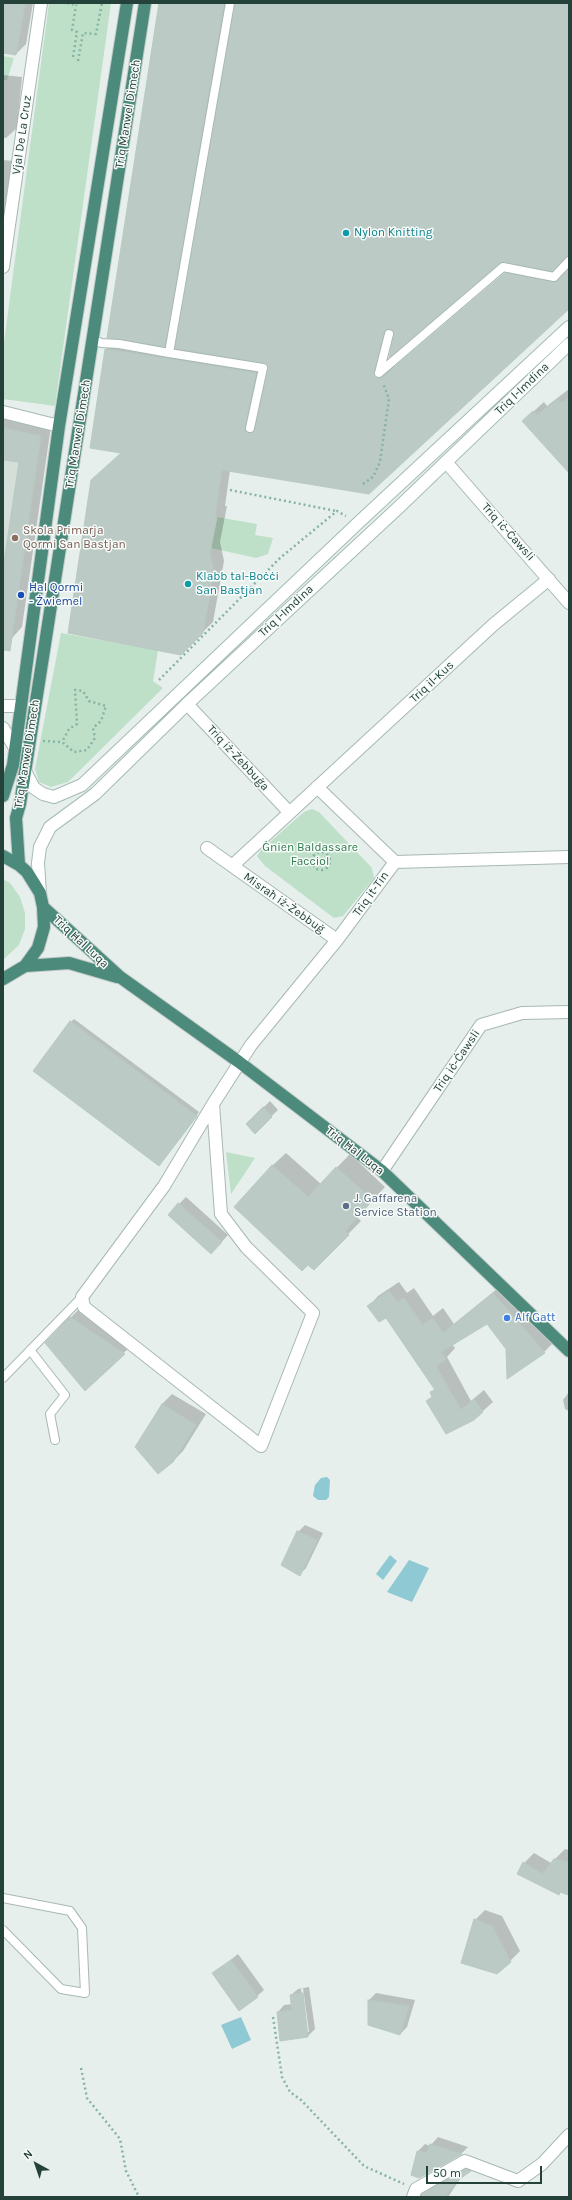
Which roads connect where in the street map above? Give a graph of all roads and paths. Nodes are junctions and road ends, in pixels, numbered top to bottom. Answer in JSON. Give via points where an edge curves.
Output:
{"nodes":[{"id":1,"x":41,"y":3,"type":"edge"},
{"id":2,"x":67,"y":3,"type":"edge"},
{"id":3,"x":102,"y":3,"type":"edge"},
{"id":4,"x":127,"y":3,"type":"edge"},
{"id":5,"x":145,"y":3,"type":"edge"},
{"id":6,"x":230,"y":3,"type":"edge"},
{"id":7,"x":76,"y":4,"type":"edge"},
{"id":8,"x":73,"y":57,"type":"dead end"},
{"id":9,"x":78,"y":61,"type":"dead end"},
{"id":10,"x":4,"y":251,"type":"edge"},
{"id":11,"x":569,"y":261,"type":"edge"},
{"id":12,"x":3,"y":267,"type":"edge"},
{"id":13,"x":569,"y":327,"type":"edge"},
{"id":14,"x":389,"y":334,"type":"dead end"},
{"id":15,"x":93,"y":339,"type":"junction"},
{"id":16,"x":569,"y":344,"type":"edge"},
{"id":17,"x":169,"y":354,"type":"junction"},
{"id":18,"x":379,"y":373,"type":"junction"},
{"id":19,"x":3,"y":412,"type":"edge"},
{"id":20,"x":59,"y":426,"type":"junction"},
{"id":21,"x":250,"y":428,"type":"dead end"},
{"id":22,"x":446,"y":462,"type":"junction"},
{"id":23,"x":363,"y":484,"type":"dead end"},
{"id":24,"x":230,"y":490,"type":"dead end"},
{"id":25,"x":337,"y":511,"type":"junction"},
{"id":26,"x":358,"y":523,"type":"junction"},
{"id":27,"x":549,"y":579,"type":"junction"},
{"id":28,"x":569,"y":603,"type":"edge"},
{"id":29,"x":159,"y":680,"type":"dead end"},
{"id":30,"x":187,"y":704,"type":"junction"},
{"id":31,"x":3,"y":706,"type":"edge"},
{"id":32,"x":21,"y":706,"type":"junction"},
{"id":33,"x":3,"y":728,"type":"edge"},
{"id":34,"x":30,"y":739,"type":"junction"},
{"id":35,"x":62,"y":742,"type":"junction"},
{"id":36,"x":15,"y":748,"type":"junction"},
{"id":37,"x":13,"y":765,"type":"junction"},
{"id":38,"x":25,"y":771,"type":"junction"},
{"id":39,"x":3,"y":773,"type":"edge"},
{"id":40,"x":317,"y":787,"type":"junction"},
{"id":41,"x":3,"y":796,"type":"edge"},
{"id":42,"x":289,"y":812,"type":"junction"},
{"id":43,"x":207,"y":848,"type":"dead end"},
{"id":44,"x":314,"y":855,"type":"joint"},
{"id":45,"x":3,"y":856,"type":"edge"},
{"id":46,"x":569,"y":857,"type":"edge"},
{"id":47,"x":395,"y":862,"type":"junction"},
{"id":48,"x":19,"y":865,"type":"junction"},
{"id":49,"x":232,"y":866,"type":"junction"},
{"id":50,"x":40,"y":893,"type":"junction"},
{"id":51,"x":43,"y":907,"type":"junction"},
{"id":52,"x":337,"y":940,"type":"junction"},
{"id":53,"x":25,"y":966,"type":"junction"},
{"id":54,"x":120,"y":978,"type":"junction"},
{"id":55,"x":3,"y":979,"type":"edge"},
{"id":56,"x":569,"y":1012,"type":"edge"},
{"id":57,"x":239,"y":1062,"type":"junction"},
{"id":58,"x":213,"y":1104,"type":"junction"},
{"id":59,"x":382,"y":1171,"type":"junction"},
{"id":60,"x":82,"y":1297,"type":"junction"},
{"id":61,"x":30,"y":1350,"type":"junction"},
{"id":62,"x":569,"y":1351,"type":"edge"},
{"id":63,"x":3,"y":1378,"type":"edge"},
{"id":64,"x":55,"y":1440,"type":"dead end"},
{"id":65,"x":3,"y":1898,"type":"edge"},
{"id":66,"x":3,"y":1930,"type":"edge"},
{"id":67,"x":273,"y":2017,"type":"dead end"},
{"id":68,"x":81,"y":2068,"type":"dead end"},
{"id":69,"x":569,"y":2135,"type":"edge"},
{"id":70,"x":414,"y":2193,"type":"edge"},
{"id":71,"x":139,"y":2197,"type":"edge"}],
"edges":[{"from":1,"to":10,"type":"street","name":"Vjal De La Cruz"},
{"from":2,"to":7,"type":"path"},
{"from":3,"to":9,"type":"path","via":[[96,34],[83,33]]},
{"from":4,"to":20,"type":"highway","name":"Triq Manwel Dimech"},
{"from":5,"to":15,"type":"highway","name":"Triq Manwel Dimech"},
{"from":6,"to":17,"type":"lane"},
{"from":7,"to":8,"type":"path","via":[[72,30],[77,32]]},
{"from":10,"to":12,"type":"street","name":"Vjal De La Cruz"},
{"from":11,"to":18,"type":"lane","via":[[554,277],[503,267]]},
{"from":13,"to":26,"type":"street","name":"Triq l-Imdina"},
{"from":14,"to":18,"type":"lane"},
{"from":15,"to":17,"type":"lane","via":[[102,343]]},
{"from":15,"to":34,"type":"highway","name":"Triq Manwel Dimech"},
{"from":16,"to":22,"type":"street","name":"Triq l-Imdina"},
{"from":17,"to":21,"type":"lane","via":[[263,368]]},
{"from":18,"to":23,"type":"path","via":[[389,399],[381,454],[373,477]]},
{"from":19,"to":20,"type":"street"},
{"from":20,"to":32,"type":"highway","name":"Triq Manwel Dimech"},
{"from":22,"to":27,"type":"street","name":"Triq iċ-Ċawsli"},
{"from":22,"to":30,"type":"street","name":"Triq l-Imdina"},
{"from":24,"to":25,"type":"path"},
{"from":25,"to":26,"type":"path"},
{"from":25,"to":29,"type":"path","via":[[280,558]]},
{"from":26,"to":38,"type":"street","name":"Triq l-Imdina","via":[[82,785],[54,797],[34,788]]},
{"from":27,"to":28,"type":"street","name":"Triq iċ-Ċawsli"},
{"from":27,"to":40,"type":"street","name":"Triq il-Kus","via":[[493,625]]},
{"from":30,"to":42,"type":"street","name":"Triq iż-Żebbuġa"},
{"from":30,"to":50,"type":"street","name":"Triq l-Imdina","via":[[95,794],[50,827],[40,847]]},
{"from":31,"to":32,"type":"street"},
{"from":32,"to":36,"type":"highway","name":"Triq Manwel Dimech"},
{"from":33,"to":36,"type":"street"},
{"from":34,"to":35,"type":"path"},
{"from":34,"to":38,"type":"highway","name":"Triq Manwel Dimech"},
{"from":35,"to":35,"type":"path","via":[[74,752],[87,750],[95,738],[93,728],[101,721],[106,706],[89,701],[83,691],[75,690],[77,724],[69,728]]},
{"from":36,"to":37,"type":"highway","name":"Triq Manwel Dimech"},
{"from":37,"to":39,"type":"street"},
{"from":37,"to":41,"type":"highway","name":"Triq Manwel Dimech"},
{"from":38,"to":48,"type":"highway","name":"Triq Manwel Dimech","via":[[16,818]]},
{"from":40,"to":42,"type":"street","name":"Misraħ iż-Żebbuġ"},
{"from":40,"to":47,"type":"street"},
{"from":42,"to":49,"type":"street","name":"Misraħ iż-Żebbuġ"},
{"from":43,"to":49,"type":"street","name":"Misraħ iż-Żebbuġ"},
{"from":44,"to":44,"type":"path","via":[[312,862],[315,868],[327,868],[329,856],[321,852]]},
{"from":45,"to":48,"type":"highway"},
{"from":46,"to":47,"type":"street","name":"Triq it-Tin"},
{"from":47,"to":52,"type":"street","name":"Triq it-Tin"},
{"from":48,"to":50,"type":"highway","via":[[27,872]]},
{"from":49,"to":52,"type":"street","name":"Misraħ iż-Żebbuġ"},
{"from":50,"to":51,"type":"highway"},
{"from":51,"to":53,"type":"highway","via":[[44,927],[38,948]]},
{"from":51,"to":54,"type":"highway","name":"Triq Ħal Luqa"},
{"from":52,"to":57,"type":"street","name":"Triq it-Tin"},
{"from":53,"to":54,"type":"highway","name":"Triq Ħal Luqa","via":[[69,963]]},
{"from":53,"to":55,"type":"highway"},
{"from":54,"to":57,"type":"highway","name":"Triq Ħal Luqa"},
{"from":56,"to":59,"type":"street","name":"Triq iċ-Ċawsli","via":[[522,1013],[481,1025]]},
{"from":57,"to":58,"type":"street","name":"Triq it-Tin"},
{"from":57,"to":59,"type":"highway","name":"Triq Ħal Luqa"},
{"from":58,"to":60,"type":"street","name":"Triq it-Tin","via":[[164,1186]]},
{"from":58,"to":60,"type":"street","via":[[221,1214],[246,1247],[313,1313],[261,1446],[84,1307]]},
{"from":59,"to":62,"type":"highway","name":"Triq Ħal Luqa"},
{"from":60,"to":61,"type":"lane"},
{"from":61,"to":63,"type":"lane"},
{"from":61,"to":64,"type":"lane","via":[[65,1394],[50,1414]]},
{"from":65,"to":66,"type":"lane","via":[[70,1911],[82,1928],[85,1993],[61,1989]]},
{"from":67,"to":70,"type":"path","via":[[282,2076],[290,2092],[301,2100],[364,2166]]},
{"from":68,"to":71,"type":"path","via":[[87,2098],[120,2139],[126,2171]]},
{"from":69,"to":70,"type":"street","via":[[542,2164],[518,2181],[465,2161]]}]}
